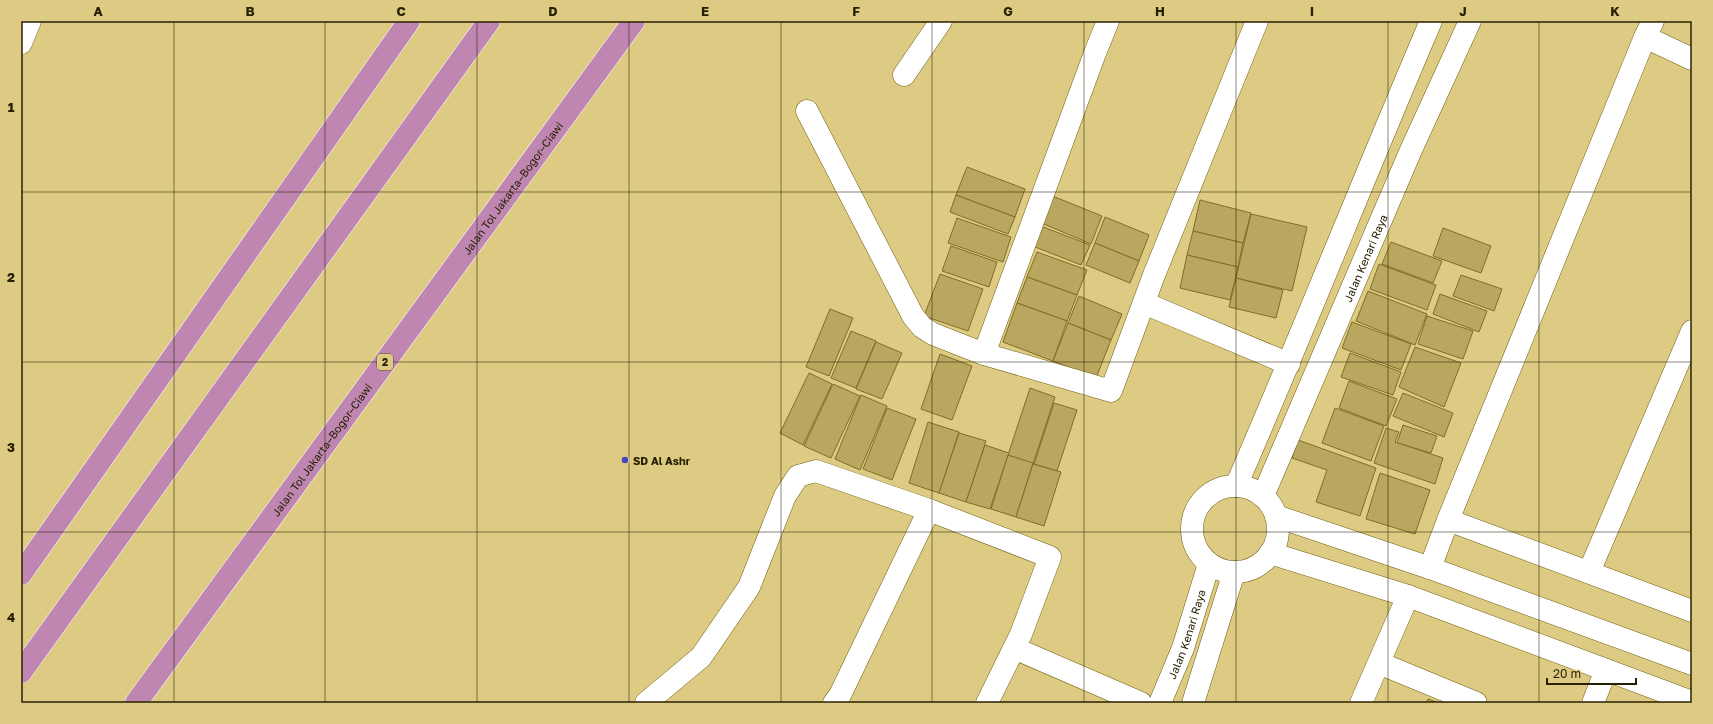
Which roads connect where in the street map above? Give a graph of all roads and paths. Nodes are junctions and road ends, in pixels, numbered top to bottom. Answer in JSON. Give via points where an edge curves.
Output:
{"nodes":[{"id":1,"x":30,"y":21,"type":"edge"},
{"id":2,"x":409,"y":21,"type":"edge"},
{"id":3,"x":489,"y":21,"type":"edge"},
{"id":4,"x":634,"y":21,"type":"edge"},
{"id":5,"x":941,"y":21,"type":"edge"},
{"id":6,"x":1108,"y":21,"type":"edge"},
{"id":7,"x":1258,"y":21,"type":"edge"},
{"id":8,"x":1431,"y":21,"type":"edge"},
{"id":9,"x":1470,"y":21,"type":"edge"},
{"id":10,"x":1649,"y":29,"type":"edge"},
{"id":11,"x":21,"y":43,"type":"edge"},
{"id":12,"x":1692,"y":59,"type":"edge"},
{"id":13,"x":904,"y":74,"type":"dead end"},
{"id":14,"x":807,"y":111,"type":"dead end"},
{"id":15,"x":1144,"y":303,"type":"junction"},
{"id":16,"x":1692,"y":331,"type":"edge"},
{"id":17,"x":984,"y":354,"type":"junction"},
{"id":18,"x":1289,"y":364,"type":"junction"},
{"id":19,"x":1236,"y":486,"type":"junction"},
{"id":20,"x":1263,"y":496,"type":"junction"},
{"id":21,"x":929,"y":510,"type":"junction"},
{"id":22,"x":1276,"y":516,"type":"junction"},
{"id":23,"x":1448,"y":520,"type":"junction"},
{"id":24,"x":1270,"y":554,"type":"junction"},
{"id":25,"x":1208,"y":564,"type":"junction"},
{"id":26,"x":1430,"y":568,"type":"junction"},
{"id":27,"x":1234,"y":572,"type":"junction"},
{"id":28,"x":1589,"y":572,"type":"junction"},
{"id":29,"x":21,"y":574,"type":"edge"},
{"id":30,"x":1408,"y":596,"type":"junction"},
{"id":31,"x":1692,"y":611,"type":"edge"},
{"id":32,"x":1014,"y":648,"type":"junction"},
{"id":33,"x":1379,"y":663,"type":"junction"},
{"id":34,"x":1692,"y":664,"type":"edge"},
{"id":35,"x":1606,"y":670,"type":"junction"},
{"id":36,"x":21,"y":672,"type":"edge"},
{"id":37,"x":1692,"y":702,"type":"edge"},
{"id":38,"x":136,"y":703,"type":"edge"},
{"id":39,"x":646,"y":703,"type":"edge"},
{"id":40,"x":834,"y":703,"type":"edge"},
{"id":41,"x":987,"y":703,"type":"edge"},
{"id":42,"x":1141,"y":703,"type":"edge"},
{"id":43,"x":1160,"y":703,"type":"edge"},
{"id":44,"x":1192,"y":703,"type":"edge"},
{"id":45,"x":1361,"y":703,"type":"edge"},
{"id":46,"x":1476,"y":703,"type":"edge"},
{"id":47,"x":1593,"y":703,"type":"edge"}],
"edges":[{"from":1,"to":11,"type":"street"},
{"from":2,"to":29,"type":"highway"},
{"from":3,"to":36,"type":"highway"},
{"from":4,"to":38,"type":"highway","name":"Jalan Tol Jakarta–Bogor–Ciawi","number":"2"},
{"from":5,"to":13,"type":"street"},
{"from":6,"to":17,"type":"street"},
{"from":7,"to":15,"type":"street"},
{"from":8,"to":18,"type":"street"},
{"from":9,"to":20,"type":"street","name":"Jalan Kenari Raya","via":[[1411,150]]},
{"from":10,"to":12,"type":"street"},
{"from":10,"to":23,"type":"street"},
{"from":14,"to":17,"type":"street","via":[[913,316],[922,327],[933,334]]},
{"from":15,"to":17,"type":"street","via":[[1111,391]]},
{"from":15,"to":18,"type":"street"},
{"from":16,"to":28,"type":"street"},
{"from":18,"to":19,"type":"street"},
{"from":19,"to":20,"type":"street","via":[[1250,489]]},
{"from":19,"to":25,"type":"street","via":[[1210,493],[1193,515],[1193,542]]},
{"from":20,"to":22,"type":"street"},
{"from":21,"to":32,"type":"street","via":[[1050,557]]},
{"from":21,"to":39,"type":"street","via":[[816,471],[798,476],[785,496],[745,593],[701,657]]},
{"from":21,"to":40,"type":"street"},
{"from":22,"to":24,"type":"street","via":[[1278,536]]},
{"from":22,"to":26,"type":"street"},
{"from":23,"to":26,"type":"street"},
{"from":23,"to":28,"type":"street"},
{"from":24,"to":27,"type":"street","via":[[1254,568]]},
{"from":24,"to":30,"type":"street"},
{"from":25,"to":27,"type":"street"},
{"from":25,"to":43,"type":"street","name":"Jalan Kenari Raya","via":[[1183,648]]},
{"from":26,"to":34,"type":"street"},
{"from":27,"to":44,"type":"street"},
{"from":28,"to":31,"type":"street"},
{"from":30,"to":33,"type":"street"},
{"from":30,"to":35,"type":"street"},
{"from":32,"to":41,"type":"street"},
{"from":32,"to":42,"type":"street"},
{"from":33,"to":45,"type":"street"},
{"from":33,"to":46,"type":"street"},
{"from":35,"to":37,"type":"street"},
{"from":35,"to":47,"type":"street"}]}
